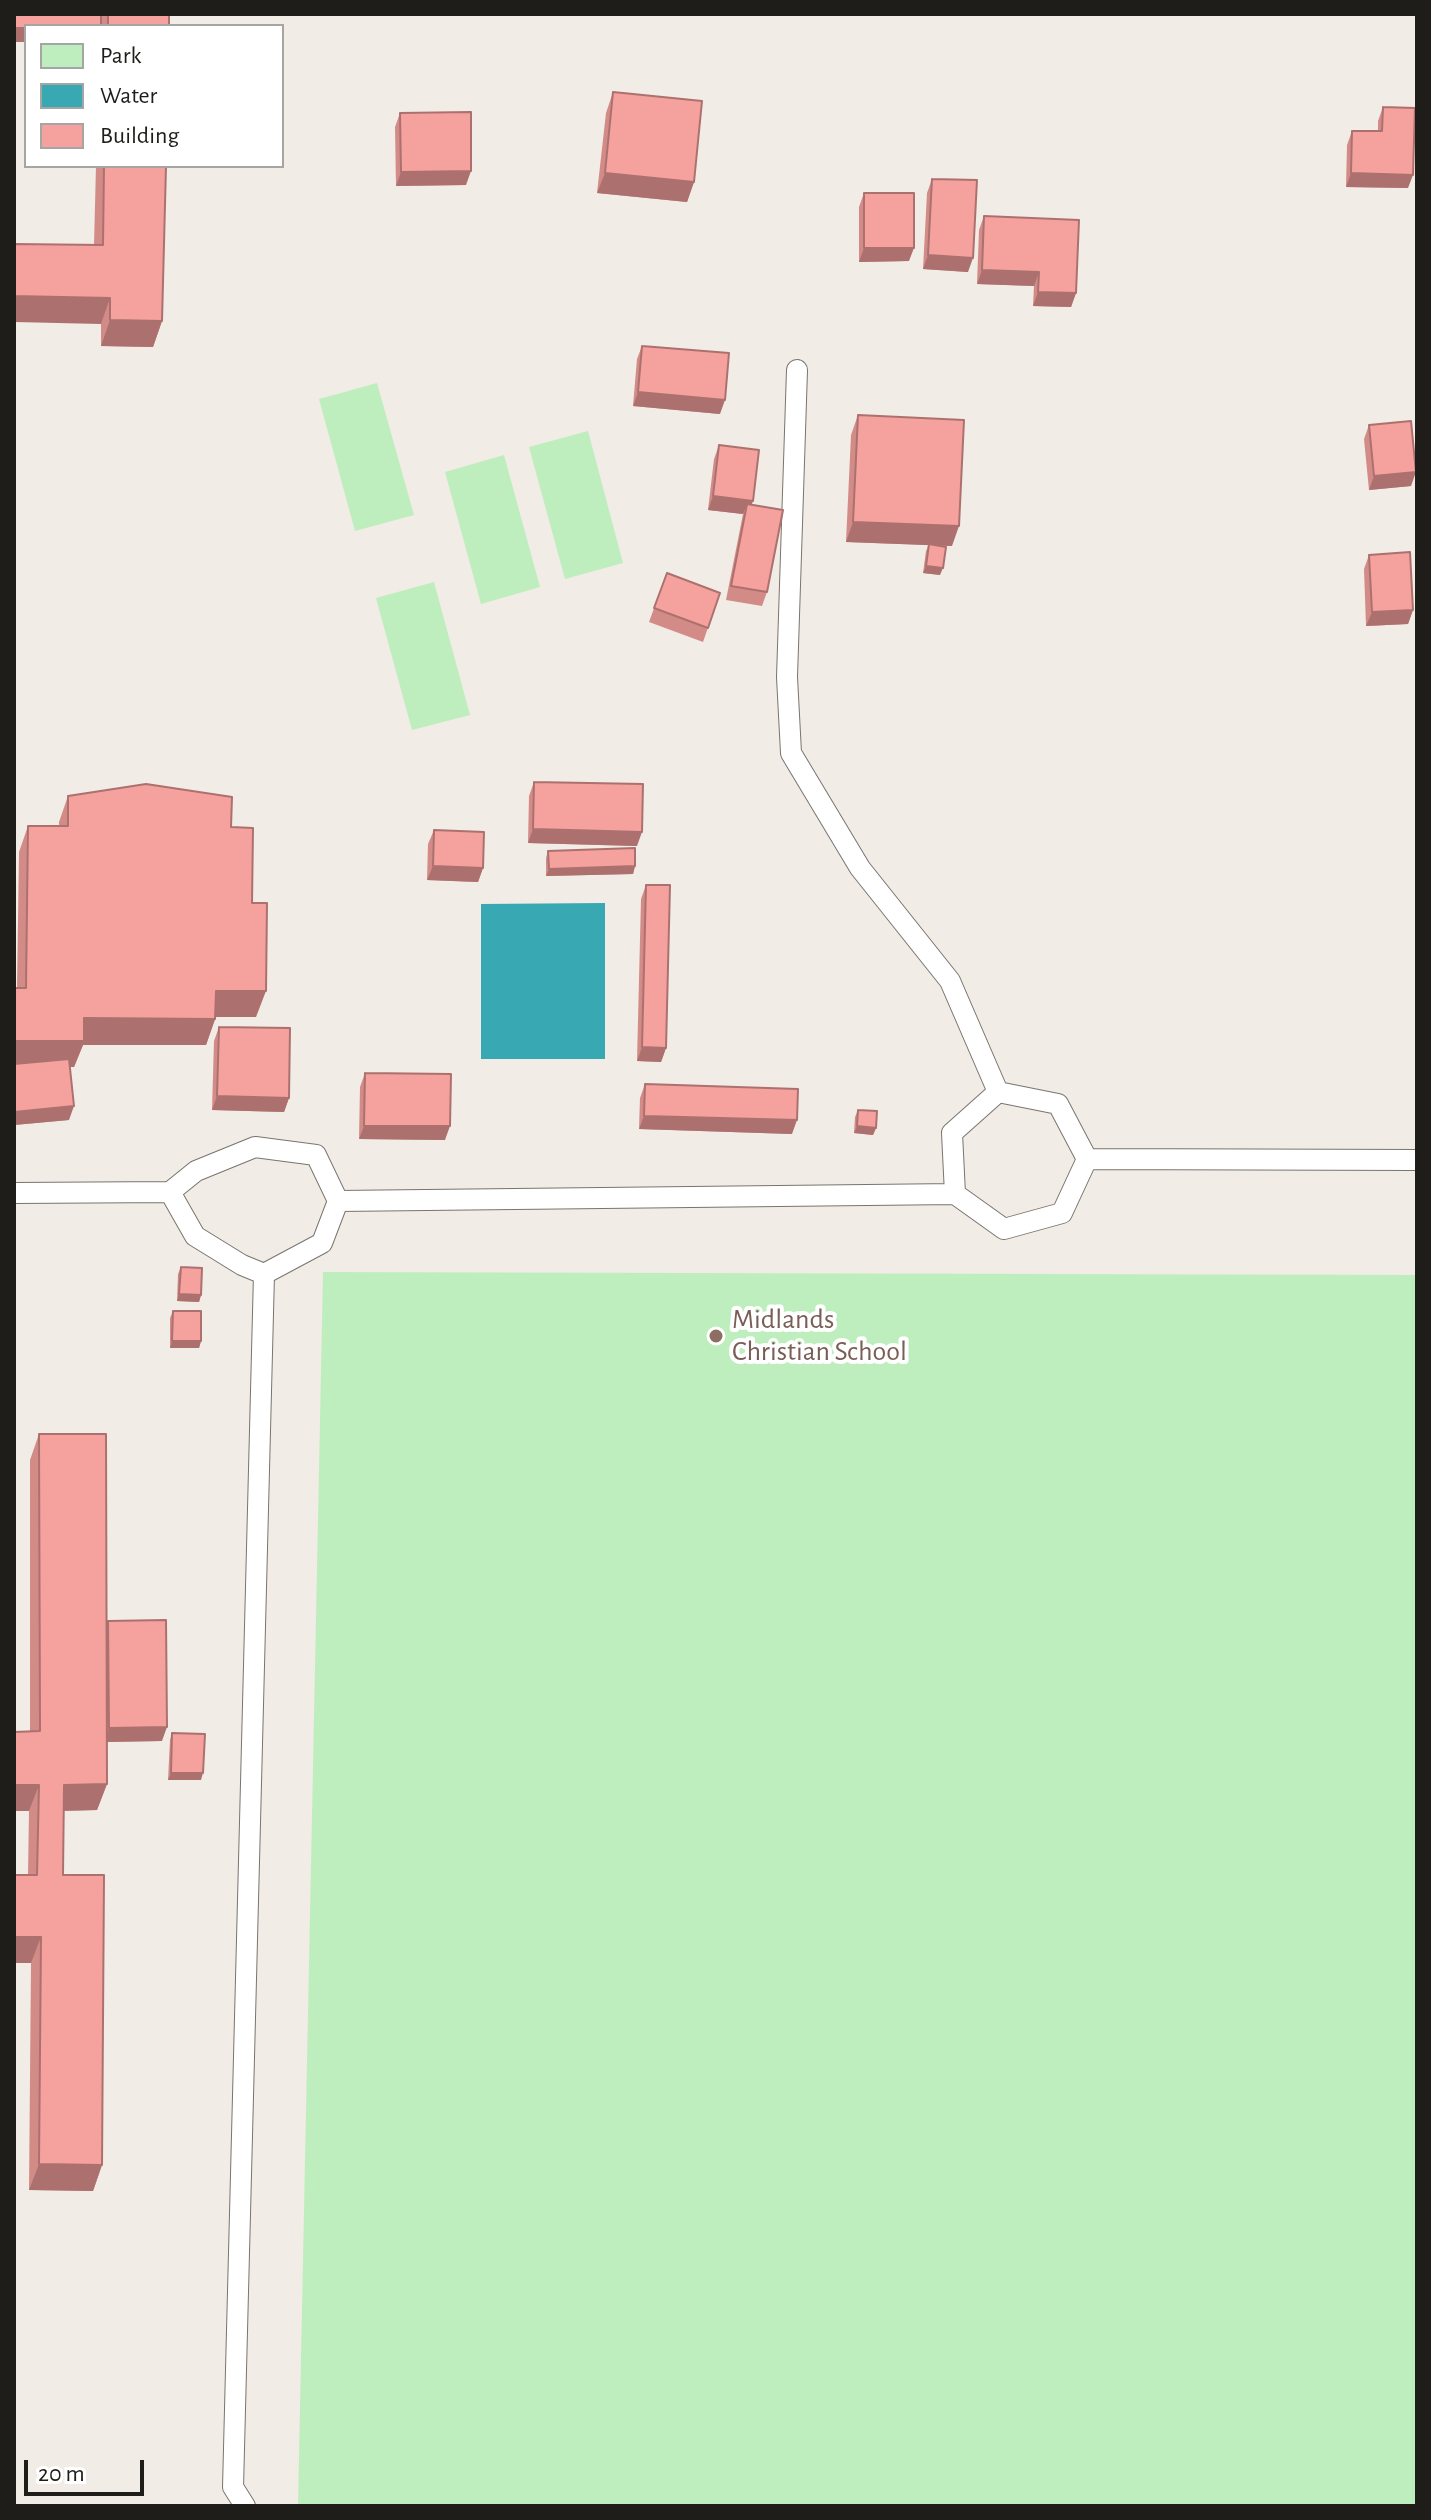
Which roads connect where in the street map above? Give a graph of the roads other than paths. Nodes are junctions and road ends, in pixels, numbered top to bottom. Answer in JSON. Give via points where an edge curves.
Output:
{"nodes":[{"id":1,"x":797,"y":370,"type":"dead end"},
{"id":2,"x":998,"y":1092,"type":"junction"},
{"id":3,"x":1087,"y":1159,"type":"junction"},
{"id":4,"x":1417,"y":1160,"type":"edge"},
{"id":5,"x":170,"y":1192,"type":"junction"},
{"id":6,"x":14,"y":1193,"type":"edge"},
{"id":7,"x":955,"y":1194,"type":"junction"},
{"id":8,"x":338,"y":1201,"type":"junction"},
{"id":9,"x":264,"y":1274,"type":"junction"},
{"id":10,"x":245,"y":2506,"type":"edge"}],
"edges":[{"from":1,"to":2,"type":"lane","via":[[787,677],[791,753],[860,868],[950,981]]},
{"from":2,"to":3,"type":"lane","via":[[1058,1104]]},
{"from":2,"to":7,"type":"lane","via":[[952,1133]]},
{"from":3,"to":4,"type":"lane"},
{"from":3,"to":7,"type":"lane","via":[[1062,1213],[1004,1229]]},
{"from":5,"to":6,"type":"lane"},
{"from":5,"to":8,"type":"lane","via":[[196,1171],[255,1147],[316,1155]]},
{"from":5,"to":9,"type":"lane","via":[[195,1236]]},
{"from":7,"to":8,"type":"lane"},
{"from":8,"to":9,"type":"lane","via":[[322,1243]]},
{"from":9,"to":10,"type":"lane","via":[[233,2487]]}]}
